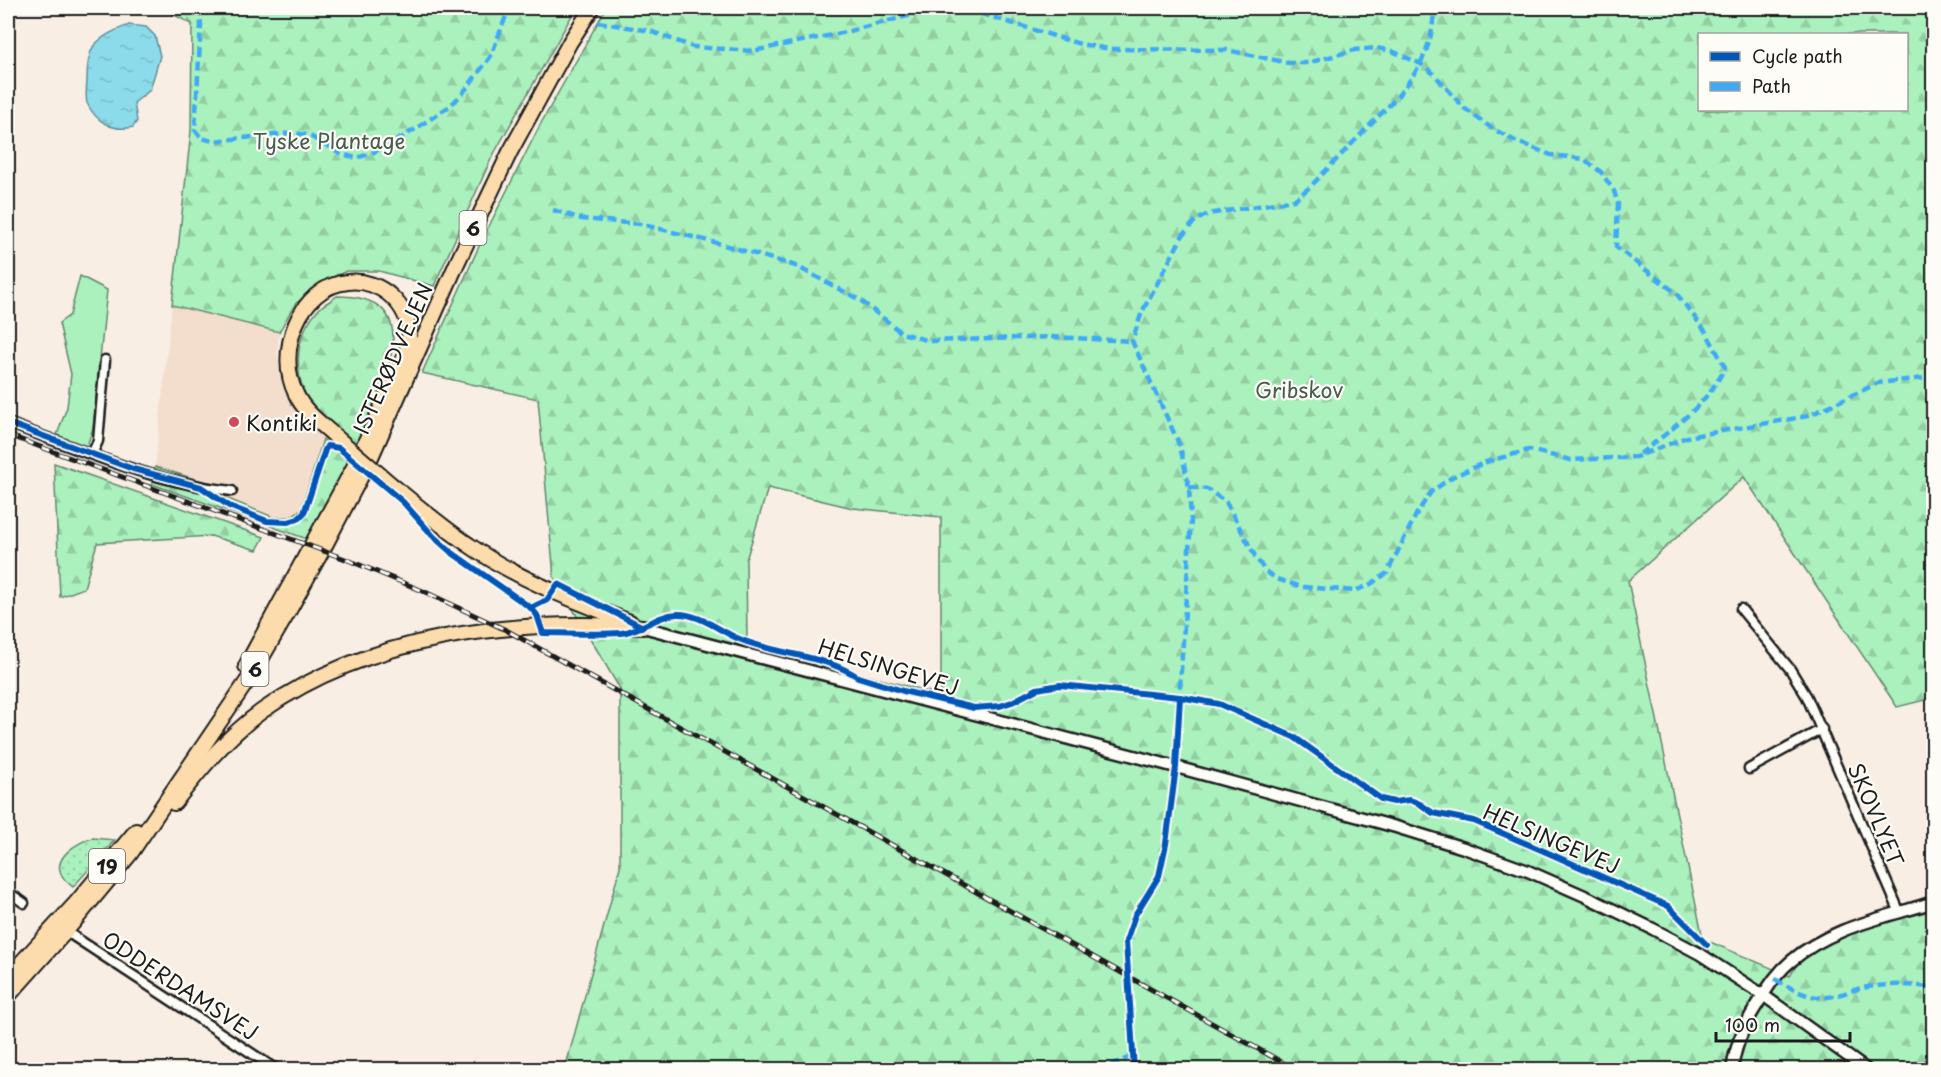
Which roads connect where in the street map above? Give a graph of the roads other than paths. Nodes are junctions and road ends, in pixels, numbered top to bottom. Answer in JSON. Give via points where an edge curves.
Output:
{"nodes":[{"id":1,"x":592,"y":8,"type":"edge"},
{"id":2,"x":105,"y":360,"type":"dead end"},
{"id":3,"x":8,"y":423,"type":"edge"},
{"id":4,"x":92,"y":454,"type":"junction"},
{"id":5,"x":232,"y":490,"type":"dead end"},
{"id":6,"x":1741,"y":609,"type":"dead end"},
{"id":7,"x":643,"y":627,"type":"junction"},
{"id":8,"x":219,"y":723,"type":"junction"},
{"id":9,"x":1821,"y":729,"type":"junction"},
{"id":10,"x":1749,"y":769,"type":"dead end"},
{"id":11,"x":159,"y":808,"type":"junction"},
{"id":12,"x":130,"y":854,"type":"junction"},
{"id":13,"x":8,"y":892,"type":"edge"},
{"id":14,"x":1934,"y":902,"type":"edge"},
{"id":15,"x":24,"y":903,"type":"dead end"},
{"id":16,"x":1900,"y":913,"type":"junction"},
{"id":17,"x":61,"y":928,"type":"junction"},
{"id":18,"x":8,"y":977,"type":"edge"},
{"id":19,"x":1763,"y":995,"type":"junction"},
{"id":20,"x":8,"y":996,"type":"edge"},
{"id":21,"x":277,"y":1070,"type":"edge"},
{"id":22,"x":1732,"y":1070,"type":"edge"},
{"id":23,"x":1867,"y":1070,"type":"edge"}],
"edges":[{"from":1,"to":8,"type":"highway","name":"ISTERØDVEJEN","number":"6","via":[[532,110],[482,207],[371,457],[259,661]]},
{"from":2,"to":4,"type":"street","via":[[98,441]]},
{"from":3,"to":4,"type":"street"},
{"from":4,"to":5,"type":"street","via":[[201,488]]},
{"from":6,"to":9,"type":"street","name":"SKOVLYET","via":[[1790,669]]},
{"from":7,"to":8,"type":"highway","bridge":true,"via":[[540,585],[470,546],[393,486],[336,437],[308,412],[289,375],[287,354],[291,334],[313,300],[346,281],[366,282],[384,289],[398,303],[407,320],[409,339],[404,358],[354,467],[235,685]]},
{"from":7,"to":12,"type":"highway","via":[[576,624],[460,635],[390,649],[343,666],[261,711],[224,744]]},
{"from":7,"to":19,"type":"street","name":"HELSINGEVEJ","via":[[1456,845],[1528,871],[1653,929]]},
{"from":8,"to":11,"type":"highway","name":"ISTERØDVEJEN","number":"6"},
{"from":9,"to":10,"type":"street"},
{"from":9,"to":16,"type":"street","name":"SKOVLYET"},
{"from":11,"to":12,"type":"highway","name":"ISTERØDVEJEN","number":"6"},
{"from":11,"to":17,"type":"highway","name":"ISTERØDVEJEN","number":"19","via":[[136,831]]},
{"from":12,"to":17,"type":"highway","name":"ISTERØDVEJEN","number":"6"},
{"from":13,"to":15,"type":"street"},
{"from":14,"to":16,"type":"street"},
{"from":16,"to":19,"type":"street","via":[[1840,931],[1809,947],[1788,963]]},
{"from":17,"to":18,"type":"highway","name":"ISTERØDVEJEN","number":"19"},
{"from":17,"to":20,"type":"highway","name":"ISTERØDVEJEN","number":"6"},
{"from":17,"to":21,"type":"street","name":"ODDERDAMSVEJ"},
{"from":19,"to":22,"type":"street","via":[[1741,1034]]},
{"from":19,"to":23,"type":"street","name":"HELSINGEVEJ"}]}
